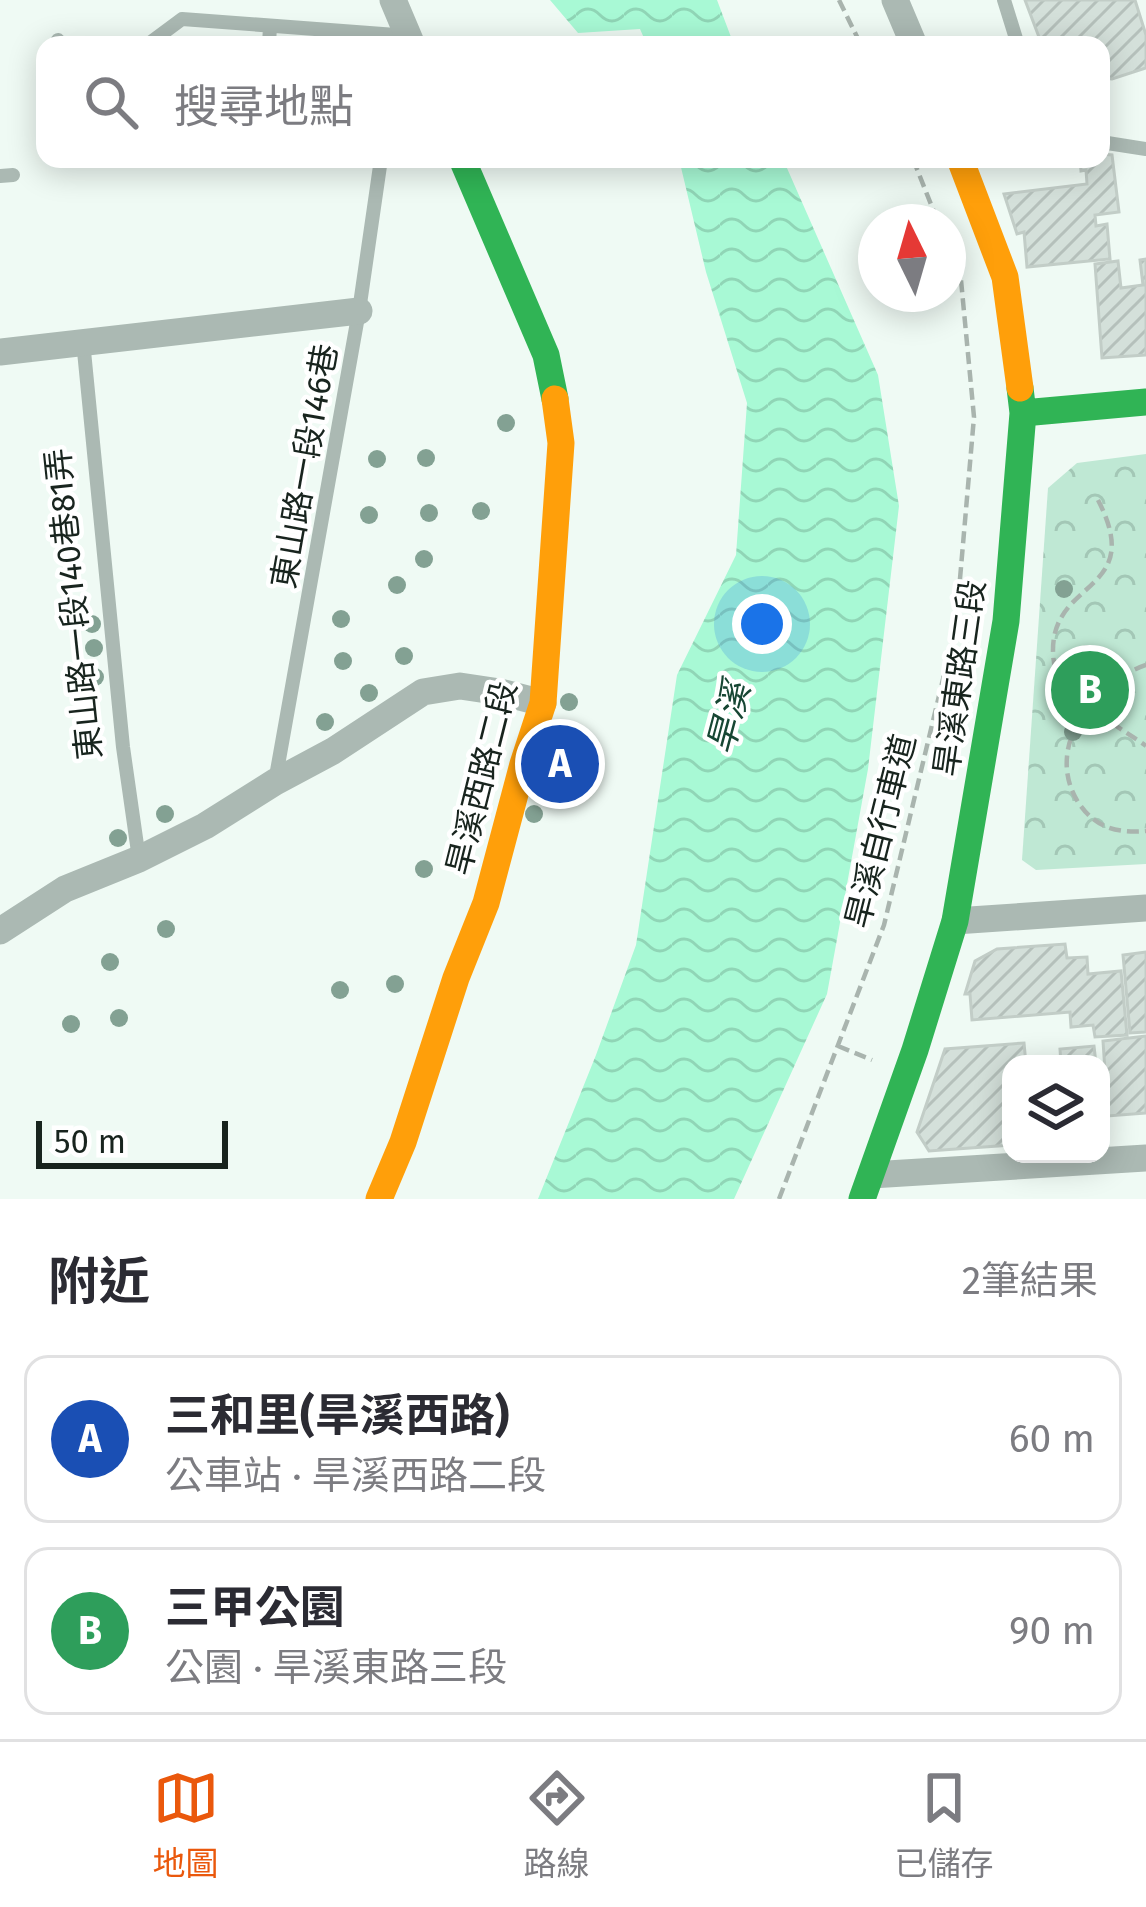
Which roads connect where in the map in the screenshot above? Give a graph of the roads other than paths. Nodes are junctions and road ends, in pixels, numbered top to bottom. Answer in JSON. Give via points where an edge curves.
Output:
{"nodes":[{"id":1,"x":184,"y":0,"type":"edge"},
{"id":2,"x":393,"y":0,"type":"edge"},
{"id":3,"x":895,"y":0,"type":"edge"},
{"id":4,"x":1004,"y":0,"type":"edge"},
{"id":5,"x":182,"y":19,"type":"junction"},
{"id":6,"x":270,"y":26,"type":"junction"},
{"id":7,"x":159,"y":36,"type":"edge"},
{"id":8,"x":269,"y":36,"type":"edge"},
{"id":9,"x":363,"y":36,"type":"edge"},
{"id":10,"x":408,"y":36,"type":"edge"},
{"id":11,"x":910,"y":36,"type":"edge"},
{"id":12,"x":1015,"y":36,"type":"edge"},
{"id":13,"x":1110,"y":143,"type":"edge"},
{"id":14,"x":1146,"y":149,"type":"edge"},
{"id":15,"x":380,"y":168,"type":"edge"},
{"id":16,"x":466,"y":168,"type":"edge"},
{"id":17,"x":963,"y":168,"type":"edge"},
{"id":18,"x":359,"y":311,"type":"junction"},
{"id":19,"x":82,"y":340,"type":"junction"},
{"id":20,"x":0,"y":352,"type":"edge"},
{"id":21,"x":1146,"y":402,"type":"edge"},
{"id":22,"x":1023,"y":413,"type":"junction"},
{"id":23,"x":543,"y":703,"type":"junction"},
{"id":24,"x":275,"y":782,"type":"junction"},
{"id":25,"x":140,"y":859,"type":"junction"},
{"id":26,"x":1146,"y":908,"type":"edge"},
{"id":27,"x":956,"y":921,"type":"junction"},
{"id":28,"x":0,"y":931,"type":"edge"},
{"id":29,"x":1146,"y":1158,"type":"edge"},
{"id":30,"x":867,"y":1187,"type":"edge"},
{"id":31,"x":380,"y":1199,"type":"edge"}],
"edges":[{"from":1,"to":5,"type":"lane"},
{"from":2,"to":10,"type":"street"},
{"from":3,"to":11,"type":"street"},
{"from":4,"to":12,"type":"lane"},
{"from":5,"to":6,"type":"lane"},
{"from":5,"to":7,"type":"lane"},
{"from":6,"to":8,"type":"lane"},
{"from":6,"to":9,"type":"lane"},
{"from":13,"to":14,"type":"lane"},
{"from":15,"to":18,"type":"lane","name":"東山路一段146巷"},
{"from":16,"to":23,"type":"street","name":"旱溪西路二段","via":[[547,355],[558,413]]},
{"from":17,"to":22,"type":"street","name":"旱溪東路三段","via":[[1005,277]]},
{"from":18,"to":19,"type":"street"},
{"from":18,"to":24,"type":"lane","name":"東山路一段146巷"},
{"from":19,"to":20,"type":"street"},
{"from":19,"to":25,"type":"lane","name":"東山路一段140巷81弄"},
{"from":21,"to":22,"type":"street"},
{"from":22,"to":27,"type":"street","name":"旱溪東路三段","via":[[1006,621]]},
{"from":23,"to":24,"type":"street","via":[[460,686],[423,692]]},
{"from":23,"to":31,"type":"street","name":"旱溪西路二段","via":[[486,903]]},
{"from":24,"to":25,"type":"street"},
{"from":25,"to":28,"type":"street","via":[[65,889]]},
{"from":26,"to":27,"type":"street"},
{"from":27,"to":30,"type":"street","name":"旱溪東路三段"},
{"from":29,"to":30,"type":"street"}]}
